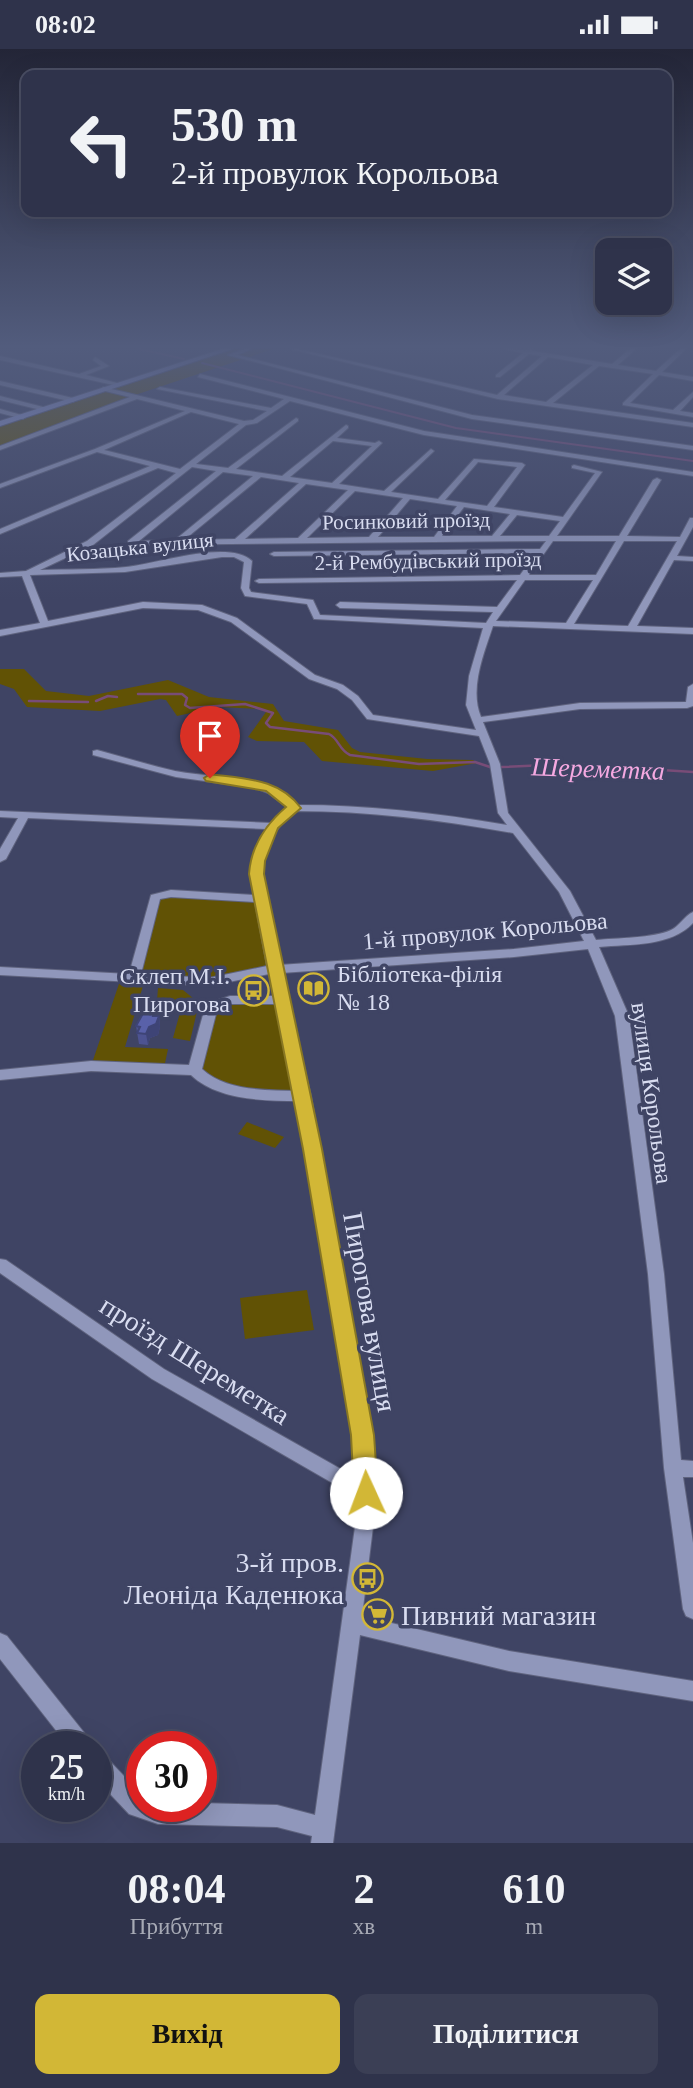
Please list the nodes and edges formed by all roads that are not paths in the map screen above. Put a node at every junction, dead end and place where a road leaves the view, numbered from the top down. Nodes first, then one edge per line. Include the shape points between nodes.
1 (41, 433) edge
2 (138, 433) edge
3 (232, 433) edge
4 (278, 433) edge
5 (339, 433) edge
6 (423, 433) edge
7 (586, 433) edge
8 (331, 439) junction
9 (0, 448) edge
10 (693, 448) edge
11 (97, 450) junction
12 (431, 451) dead end
13 (191, 465) junction
14 (156, 467) junction
15 (574, 467) dead end
16 (225, 470) junction
17 (182, 472) junction
18 (693, 474) edge
19 (259, 475) junction
20 (283, 479) junction
21 (657, 480) dead end
22 (304, 482) junction
23 (0, 486) edge
24 (333, 486) junction
25 (353, 489) junction
26 (386, 493) junction
27 (408, 497) junction
28 (440, 501) junction
29 (462, 504) junction
30 (489, 508) junction
31 (514, 512) junction
32 (564, 519) junction
33 (693, 520) edge
34 (0, 532) edge
35 (494, 538) junction
36 (548, 538) junction
37 (620, 538) junction
38 (372, 539) junction
39 (436, 539) junction
40 (682, 539) junction
41 (301, 540) junction
42 (238, 541) junction
43 (177, 542) junction
44 (540, 551) junction
45 (274, 554) dead end
46 (673, 558) junction
47 (693, 559) edge
48 (25, 574) junction
49 (0, 575) edge
50 (522, 577) junction
51 (597, 577) junction
52 (259, 581) dead end
53 (340, 605) dead end
54 (498, 610) junction
55 (489, 624) junction
56 (44, 625) junction
57 (569, 625) junction
58 (632, 627) junction
59 (693, 631) edge
60 (0, 633) edge
61 (693, 687) edge
62 (477, 720) junction
63 (484, 734) junction
64 (97, 753) dead end
65 (294, 808) junction
66 (0, 814) edge
67 (25, 815) junction
68 (272, 826) junction
69 (516, 830) junction
70 (0, 859) edge
71 (259, 899) junction
72 (693, 916) edge
73 (592, 944) junction
74 (274, 969) junction
75 (0, 971) edge
76 (134, 979) junction
77 (282, 1000) junction
78 (195, 1070) junction
79 (0, 1075) edge
80 (303, 1096) junction
81 (0, 1265) edge
82 (673, 1468) junction
83 (693, 1469) edge
84 (366, 1493) junction
85 (693, 1609) edge
86 (351, 1623) junction
87 (0, 1643) edge
88 (693, 1691) edge
89 (70, 1731) edge
90 (112, 1780) edge
91 (323, 1835) edge

1 - 9 street
2 - 11 street
3 - 13 street
4 - 16 street
5 - 8 street
6 - 18 street
7 - 10 street
8 - 20 street
8 - 24 street via 378,444
11 - 14 street
11 - 23 street
12 - 26 street
13 - 16 street
13 - 17 street
14 - 17 street
14 - 34 street
15 - 32 street, вулиця Корольова via 599,472
16 - 19 street
16 - 43 street, Росинковий проїзд via 131,543
17 - 48 street via 90,543
19 - 20 street
19 - 43 street
20 - 22 street
21 - 37 street
22 - 24 street
22 - 42 street
24 - 25 street
25 - 26 street
25 - 41 street
26 - 27 street
27 - 28 street
27 - 38 street
28 - 29 street
28 - 30 street via 476,460 523,467
29 - 30 street
29 - 39 street
30 - 31 street
31 - 32 street
31 - 35 street
32 - 36 street, вулиця Корольова
33 - 40 street
35 - 36 street, Росинковий проїзд
35 - 39 street, Росинковий проїзд
36 - 37 street, Росинковий проїзд
36 - 44 street, вулиця Корольова
37 - 40 street, Росинковий проїзд
37 - 51 street
38 - 39 street, Росинковий проїзд
38 - 41 street, Росинковий проїзд
40 - 46 street
41 - 42 street, Росинковий проїзд
42 - 43 street, Росинковий проїзд
44 - 45 street
44 - 50 street, вулиця Корольова
46 - 47 street
46 - 58 street
48 - 49 street, Козацька вулиця
48 - 55 street, Козацька вулиця via 238,555 248,561 248,594 310,602 317,617
48 - 56 street
50 - 51 street, 2-й Рембудівський проїзд
50 - 52 street, 2-й Рембудівський проїзд
50 - 54 street, вулиця Корольова
51 - 57 street
53 - 54 street
54 - 55 street, вулиця Корольова
55 - 57 street, Козацька вулиця
55 - 62 street, вулиця Корольова via 471,689
56 - 60 street
56 - 63 street via 143,605 208,609 234,620 312,677 340,687 370,717
57 - 58 street, Козацька вулиця
58 - 59 street, Козацька вулиця
61 - 62 street via 692,703 687,705 580,706
62 - 63 street, вулиця Корольова
63 - 69 street, вулиця Корольова via 495,764 500,805
64 - 65 street via 186,776 264,786 279,792
65 - 68 street, Пирогова вулиця
65 - 69 street via 440,816
66 - 67 street
67 - 68 street
67 - 70 street
68 - 71 street, Пирогова вулиця via 256,864
69 - 73 street, вулиця Корольова via 564,891
71 - 74 street, Пирогова вулиця
71 - 76 street via 171,893 155,897
72 - 73 street, 1-й провулок Корольова via 671,935
73 - 74 street, 1-й провулок Корольова
73 - 82 street, вулиця Корольова via 619,1006 625,1033 656,1274
74 - 76 street, 1-й провулок Корольова via 209,982
74 - 77 street, Пирогова вулиця
75 - 76 street, 1-й провулок Корольова
77 - 78 street via 230,1000 211,1007
77 - 80 street, Пирогова вулиця
78 - 79 street via 91,1066
78 - 80 street via 206,1080 264,1097
80 - 84 street, Пирогова вулиця via 363,1435
81 - 84 street, проїзд Шереметка via 159,1374
82 - 83 street
82 - 85 street, вулиця Корольова
84 - 86 street, Пирогова вулиця
86 - 88 street via 509,1661
86 - 91 street, Пирогова вулиця
87 - 89 street
90 - 91 street via 137,1806 158,1813 277,1816

